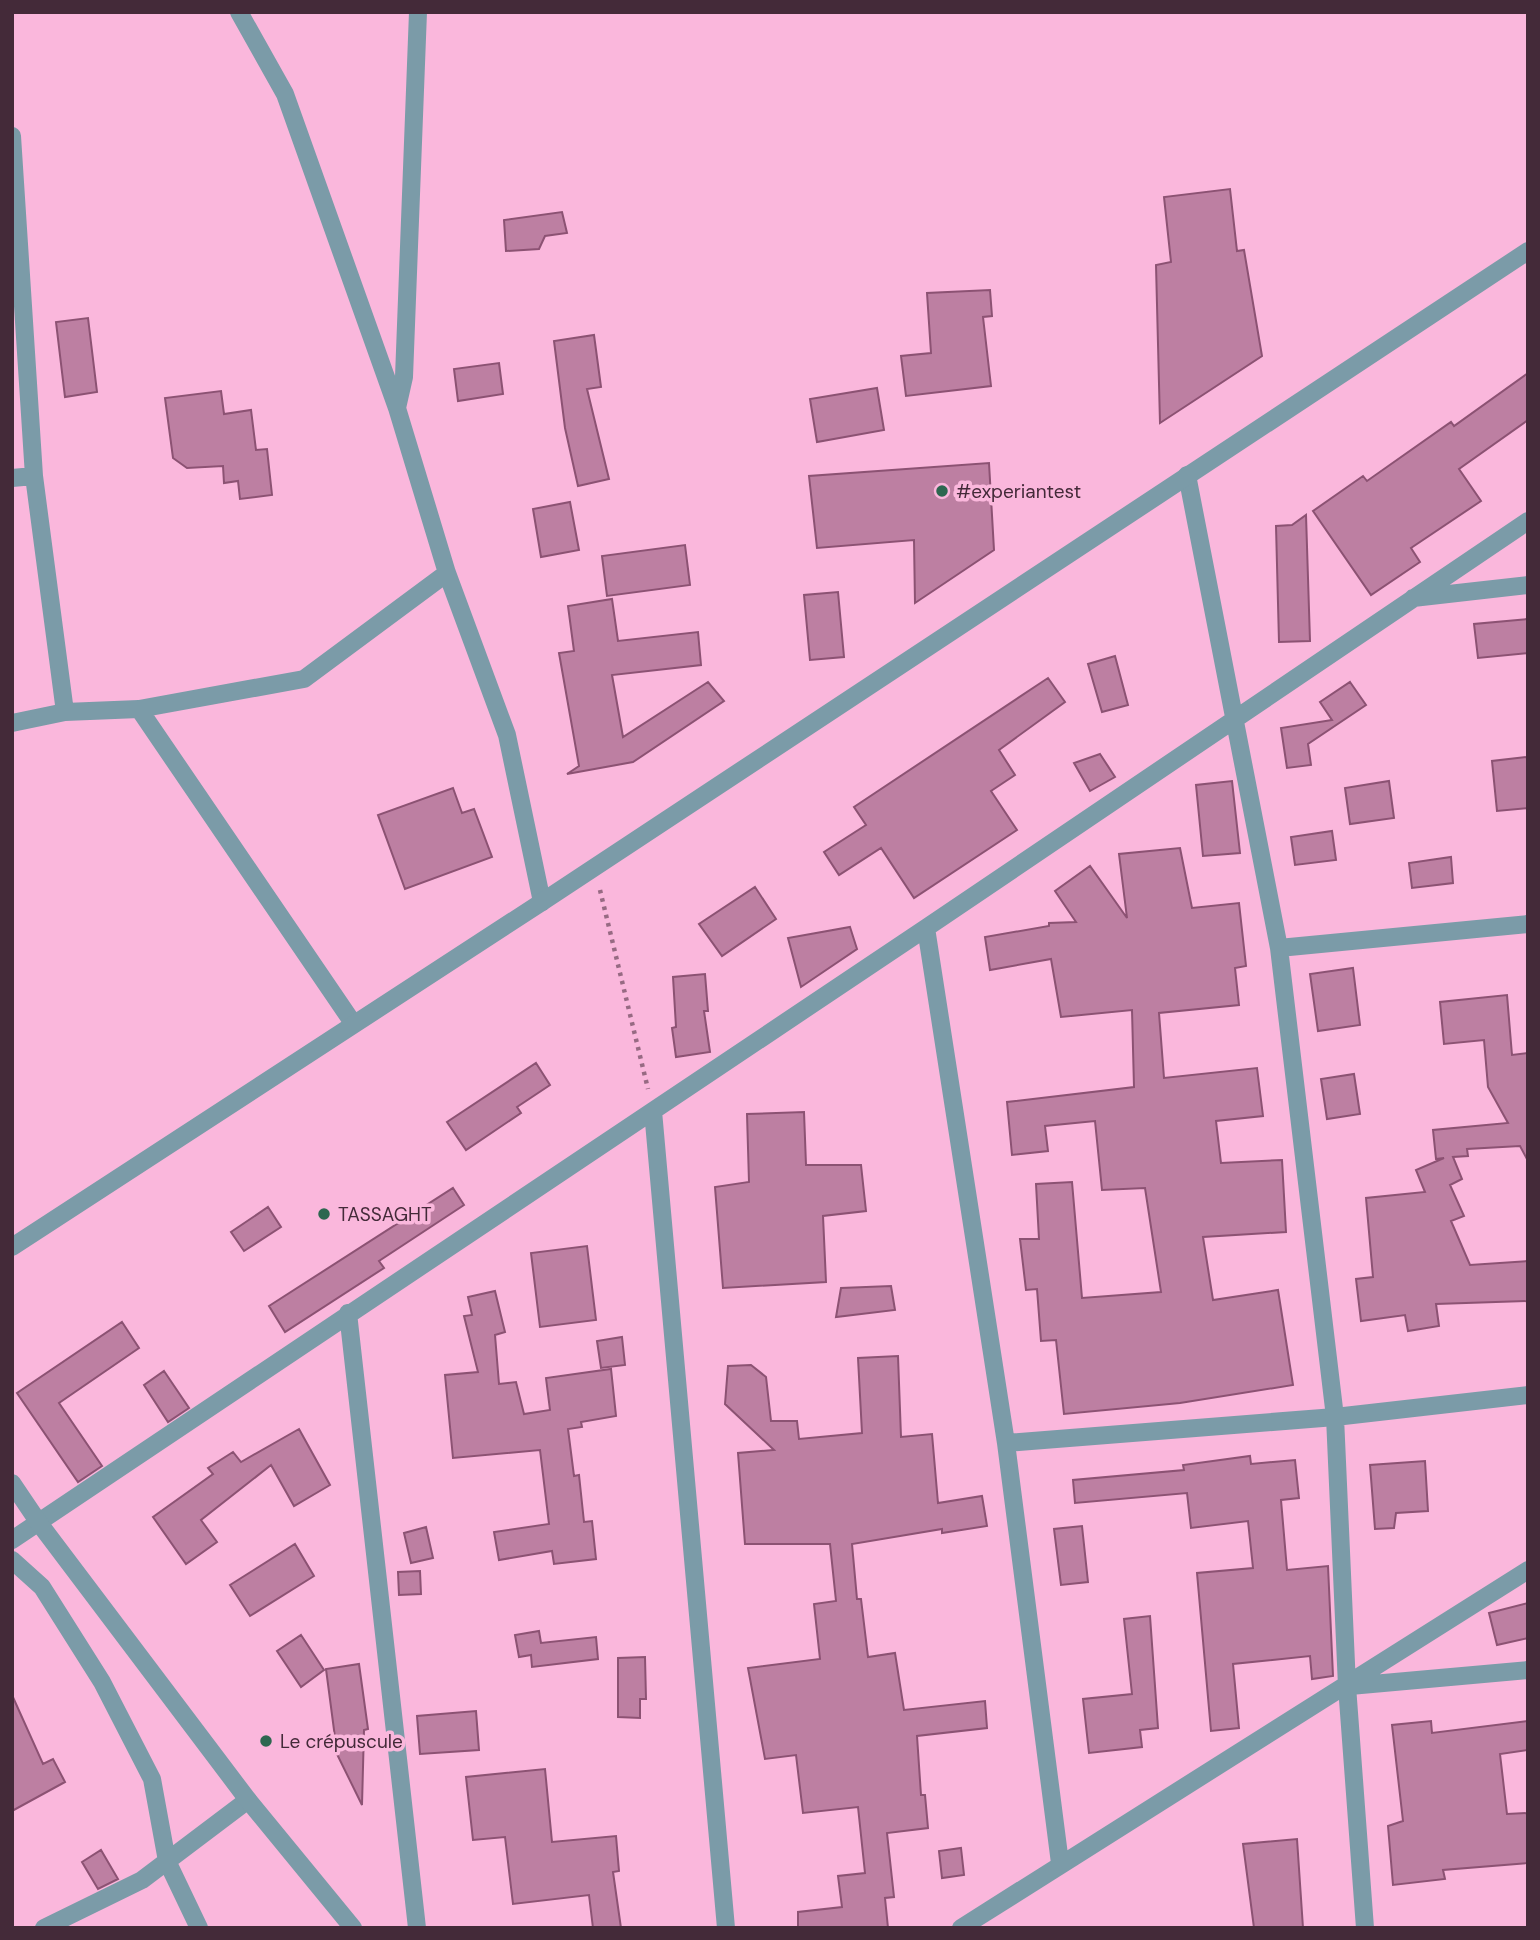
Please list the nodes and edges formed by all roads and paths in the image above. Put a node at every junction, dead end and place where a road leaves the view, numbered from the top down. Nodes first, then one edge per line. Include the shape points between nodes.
1 (239, 12) edge
2 (418, 12) edge
3 (12, 136) edge
4 (1528, 251) edge
5 (397, 408) junction
6 (1187, 475) junction
7 (34, 476) junction
8 (12, 478) edge
9 (1528, 520) edge
10 (447, 573) junction
11 (1528, 585) edge
12 (1410, 598) junction
13 (139, 709) junction
14 (65, 712) junction
15 (1236, 719) junction
16 (12, 723) edge
17 (594, 865) junction
18 (542, 902) junction
19 (1528, 923) edge
20 (926, 928) junction
21 (1279, 948) junction
22 (353, 1023) junction
23 (653, 1111) junction
24 (12, 1247) edge
25 (348, 1313) junction
26 (1528, 1395) edge
27 (1335, 1417) junction
28 (1006, 1443) junction
29 (12, 1483) edge
30 (39, 1523) junction
31 (12, 1540) edge
32 (12, 1560) edge
33 (1528, 1570) edge
34 (1528, 1670) edge
35 (1348, 1686) junction
36 (248, 1800) junction
37 (167, 1861) junction
38 (1060, 1863) junction
39 (44, 1928) edge
40 (199, 1928) edge
41 (353, 1928) edge
42 (416, 1928) edge
43 (726, 1928) edge
44 (961, 1928) edge
45 (1365, 1928) edge

1 - 5 street via 285,94
2 - 5 street via 404,377
3 - 7 street
4 - 6 street
5 - 10 street
6 - 15 street
6 - 17 street
7 - 8 street
7 - 14 street
9 - 12 street
10 - 13 street via 304,679
10 - 18 street via 506,735
11 - 12 street
12 - 15 street
13 - 14 street
13 - 22 street
14 - 16 street
15 - 20 street
15 - 21 street
17 - 18 street
17 - 23 path
18 - 22 street
19 - 21 street
20 - 23 street
20 - 28 street
21 - 27 street
22 - 24 street
23 - 25 street
23 - 43 street
25 - 30 street
25 - 42 street
26 - 27 street
27 - 28 street
27 - 35 street
28 - 38 street
29 - 30 street
30 - 31 street
30 - 36 street
32 - 37 street via 42,1587 102,1682 152,1779
33 - 35 street
34 - 35 street
35 - 38 street
35 - 45 street
36 - 37 street
36 - 41 street
37 - 39 street via 142,1880
37 - 40 street
38 - 44 street

